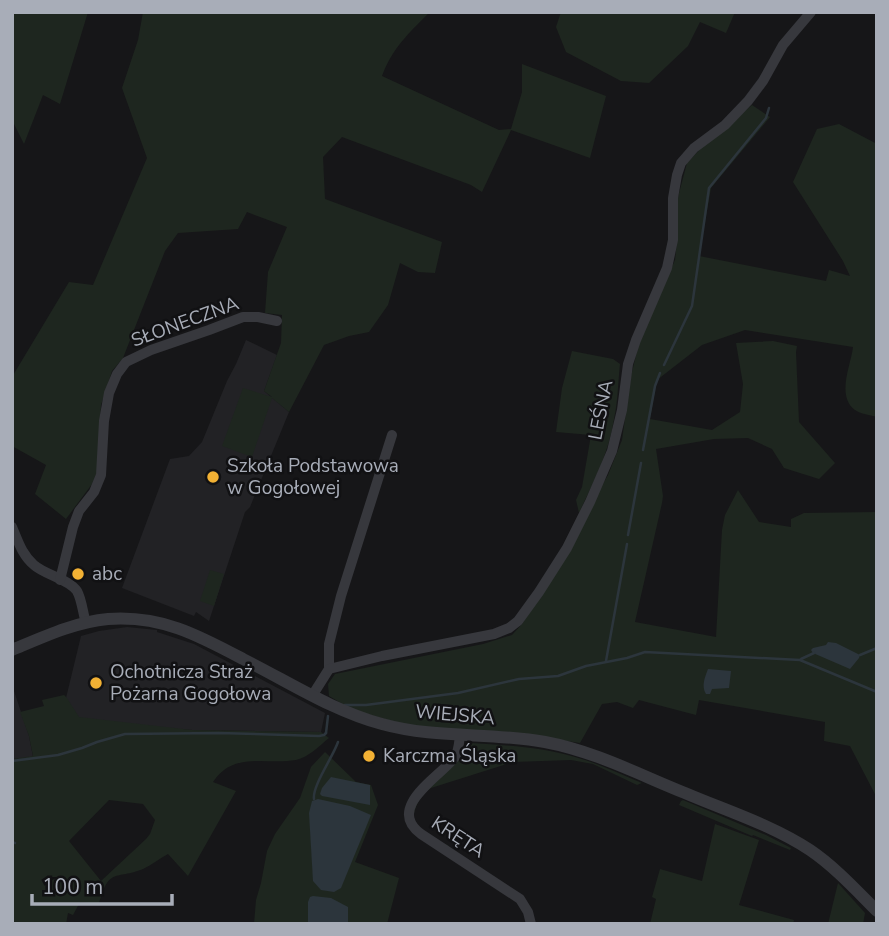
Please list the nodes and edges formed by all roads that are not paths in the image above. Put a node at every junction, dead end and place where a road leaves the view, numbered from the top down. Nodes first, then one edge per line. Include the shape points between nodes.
1 (811, 12) edge
2 (277, 321) dead end
3 (392, 435) dead end
4 (12, 527) edge
5 (60, 580) junction
6 (86, 623) junction
7 (12, 650) edge
8 (329, 669) junction
9 (312, 695) junction
10 (460, 735) junction
11 (877, 911) edge
12 (531, 924) edge

1 - 8 street, LEŚNA via 783,45 748,101 681,163 667,268 628,364 612,451 567,548 518,621 494,634
2 - 5 street, SŁONECZNA via 243,317 126,362 109,393 101,475 79,510
3 - 8 street via 341,596 329,644
4 - 5 street via 28,560
5 - 6 street via 77,591
6 - 7 street, WIEJSKA
6 - 9 street, WIEJSKA via 121,619 173,625
8 - 9 street
9 - 10 street, WIEJSKA via 385,725
10 - 11 street, WIEJSKA via 537,741 578,750 758,824 817,855
10 - 12 street, KRĘTA via 455,756 417,794 410,822 421,834 520,899

